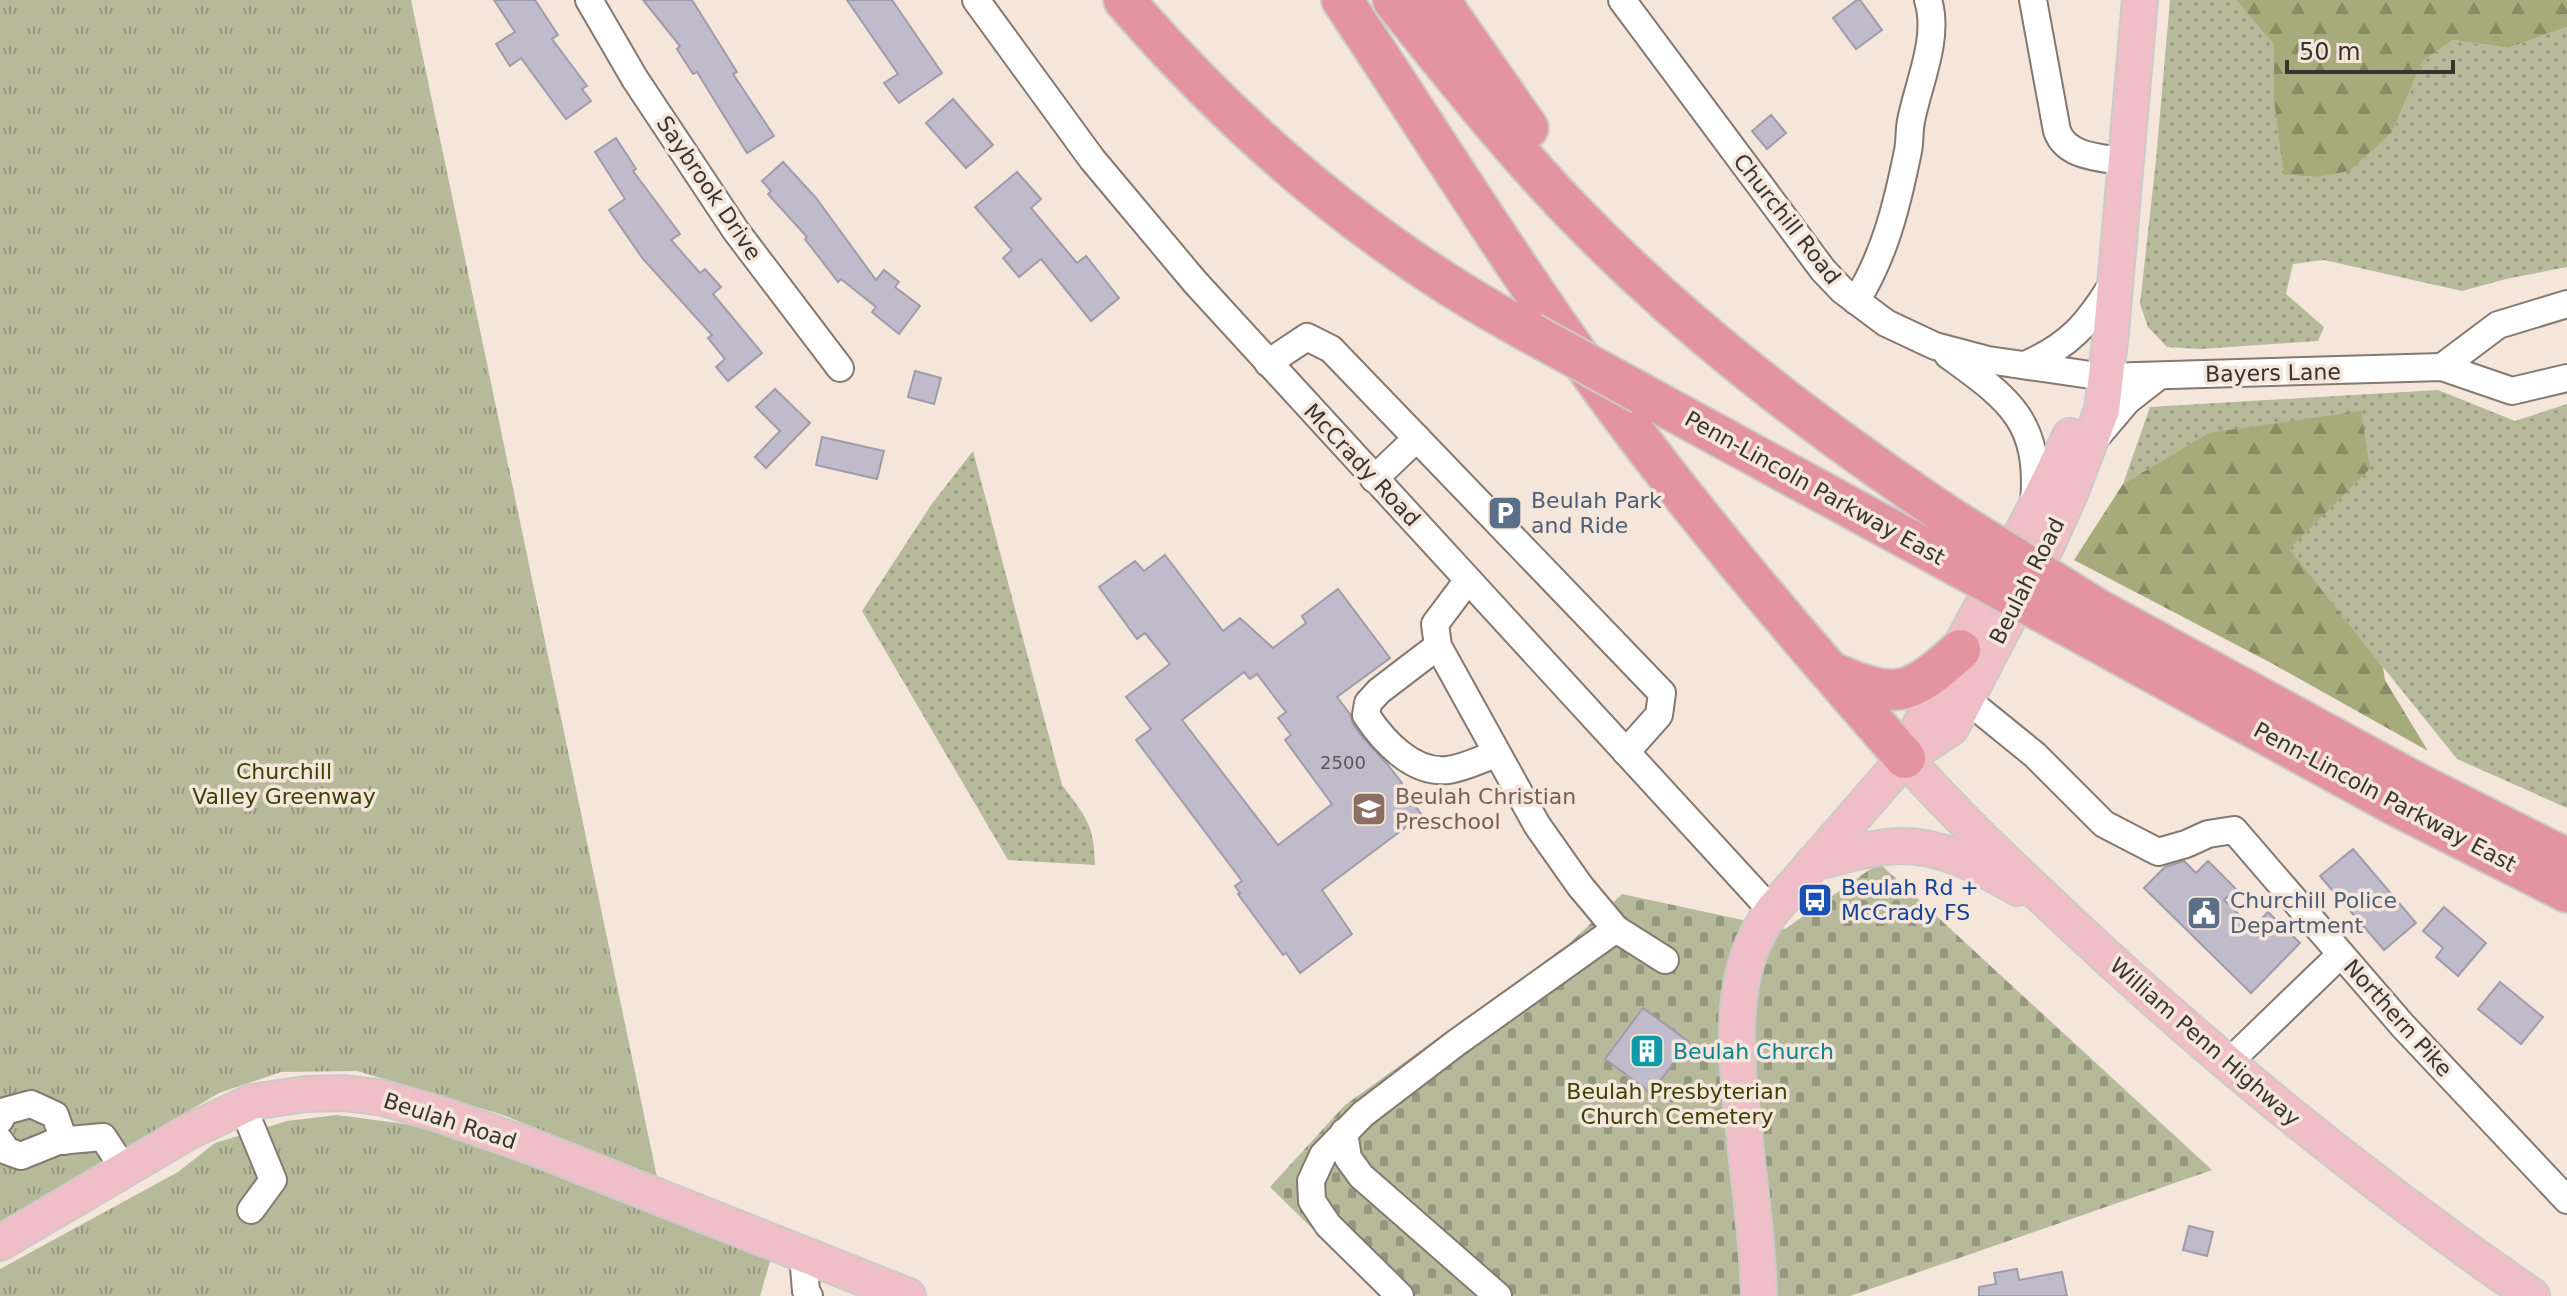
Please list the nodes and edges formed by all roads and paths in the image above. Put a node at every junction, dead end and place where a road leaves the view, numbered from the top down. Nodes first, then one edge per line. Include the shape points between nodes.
1 (589, 0) edge
2 (976, 0) edge
3 (1124, 0) edge
4 (1319, 0) edge
5 (1342, 0) edge
6 (1393, 0) edge
7 (1439, 0) edge
8 (1622, 0) edge
9 (1928, 0) edge
10 (2033, 0) edge
11 (2140, 0) edge
12 (2126, 162) junction
13 (1469, 197) junction
14 (1612, 250) junction
15 (2115, 280) junction
16 (1856, 301) junction
17 (2567, 304) edge
18 (1935, 346) junction
19 (1268, 363) junction
20 (2025, 365) junction
21 (2442, 367) junction
22 (840, 368) dead end
23 (2159, 376) junction
24 (2104, 377) junction
25 (2567, 378) edge
26 (1417, 438) junction
27 (2087, 449) junction
28 (1374, 479) junction
29 (2033, 510) junction
30 (1939, 534) junction
31 (1468, 580) junction
32 (2090, 622) junction
33 (1438, 646) junction
34 (1960, 650) junction
35 (1827, 670) junction
36 (1966, 699) junction
37 (1626, 752) junction
38 (1496, 754) junction
39 (1905, 758) junction
40 (2567, 859) edge
41 (1813, 863) junction
42 (2567, 892) edge
43 (2052, 906) junction
44 (1772, 911) junction
45 (1616, 929) junction
46 (2340, 955) junction
47 (1665, 960) dead end
48 (2227, 1064) junction
49 (243, 1107) junction
50 (0, 1120) edge
51 (1344, 1132) junction
52 (0, 1141) edge
53 (64, 1141) junction
54 (124, 1169) junction
55 (2567, 1200) edge
56 (251, 1210) dead end
57 (0, 1243) edge
58 (803, 1255) junction
59 (809, 1296) edge
60 (908, 1296) edge
61 (1400, 1296) edge
62 (1498, 1296) edge
63 (1759, 1296) edge
64 (2532, 1296) edge

1 - 22 street, Saybrook Drive via 736,231
2 - 19 street, McCrady Road via 1092,159
3 - 30 highway, Penn-Lincoln Parkway East, bridge via 1186,69 1291,169 1422,268 1642,394
4 - 13 highway
5 - 13 highway
6 - 14 highway, Penn-Lincoln Parkway East via 1493,124
7 - 14 highway
8 - 16 street, Churchill Road via 1804,248
9 - 16 street via 1929,48 1899,191 1882,254
10 - 12 street via 2061,141 2078,152
11 - 12 main road, Beulah Road
12 - 15 main road, Beulah Road
13 - 35 highway via 1617,410
14 - 30 highway, Penn-Lincoln Parkway East via 1741,366 1843,445
15 - 20 street via 2077,333
15 - 24 main road, Beulah Road
16 - 18 street, Churchill Road via 1886,323
17 - 21 street via 2498,325
18 - 20 street, Churchill Road
18 - 29 street via 1989,384 2017,414 2034,453
19 - 26 street via 1307,337 1331,349
19 - 28 street, McCrady Road
20 - 24 street, Churchill Road
21 - 23 street, Bayers Lane
21 - 25 street, Bayers Lane via 2512,391
23 - 24 street, Bayers Lane
23 - 27 street via 2127,401
24 - 27 main road, Beulah Road via 2102,410
24 - 29 main road, Beulah Road via 2081,403
26 - 28 street
26 - 37 street via 1662,693 1659,715
27 - 36 main road, Beulah Road via 2046,547
28 - 31 street, McCrady Road
29 - 34 main road, Beulah Road
30 - 32 highway, Penn-Lincoln Parkway East, bridge
31 - 33 street via 1435,624
31 - 37 street, McCrady Road
32 - 40 highway, Penn-Lincoln Parkway East
32 - 42 highway, Penn-Lincoln Parkway East via 2397,806
33 - 38 street
33 - 38 street via 1379,691 1366,715 1400,754 1439,771
34 - 35 highway via 1922,682 1902,690 1875,689
34 - 39 main road, Beulah Road
35 - 39 highway
36 - 39 main road, Beulah Road via 1951,728
36 - 46 street, Northern Pike via 2035,755 2104,824 2158,852 2234,830
37 - 44 street, McCrady Road
38 - 45 street via 1537,825
39 - 41 main road, Beulah Road
39 - 43 main road, William Penn Highway
41 - 43 main road via 1885,847 1916,846 1982,868
41 - 44 main road, Beulah Road
43 - 48 main road, William Penn Highway
44 - 63 main road, Beulah Road via 1747,957 1738,1018 1738,1076
45 - 47 street
45 - 51 street via 1456,1043
46 - 48 street
46 - 55 street, Northern Pike
48 - 64 main road, William Penn Highway via 2369,1178
49 - 54 main road, Beulah Road
49 - 56 street via 273,1180
49 - 58 main road, Beulah Road via 306,1094 383,1098 533,1147
50 - 53 street via 5,1111 31,1104 55,1115
51 - 61 street via 1323,1155 1311,1181 1312,1201 1328,1225
51 - 62 street via 1348,1158 1361,1176
52 - 53 street via 7,1151 21,1156
53 - 54 street via 103,1137
54 - 57 main road, Beulah Road
58 - 59 street
58 - 60 main road, Beulah Road

